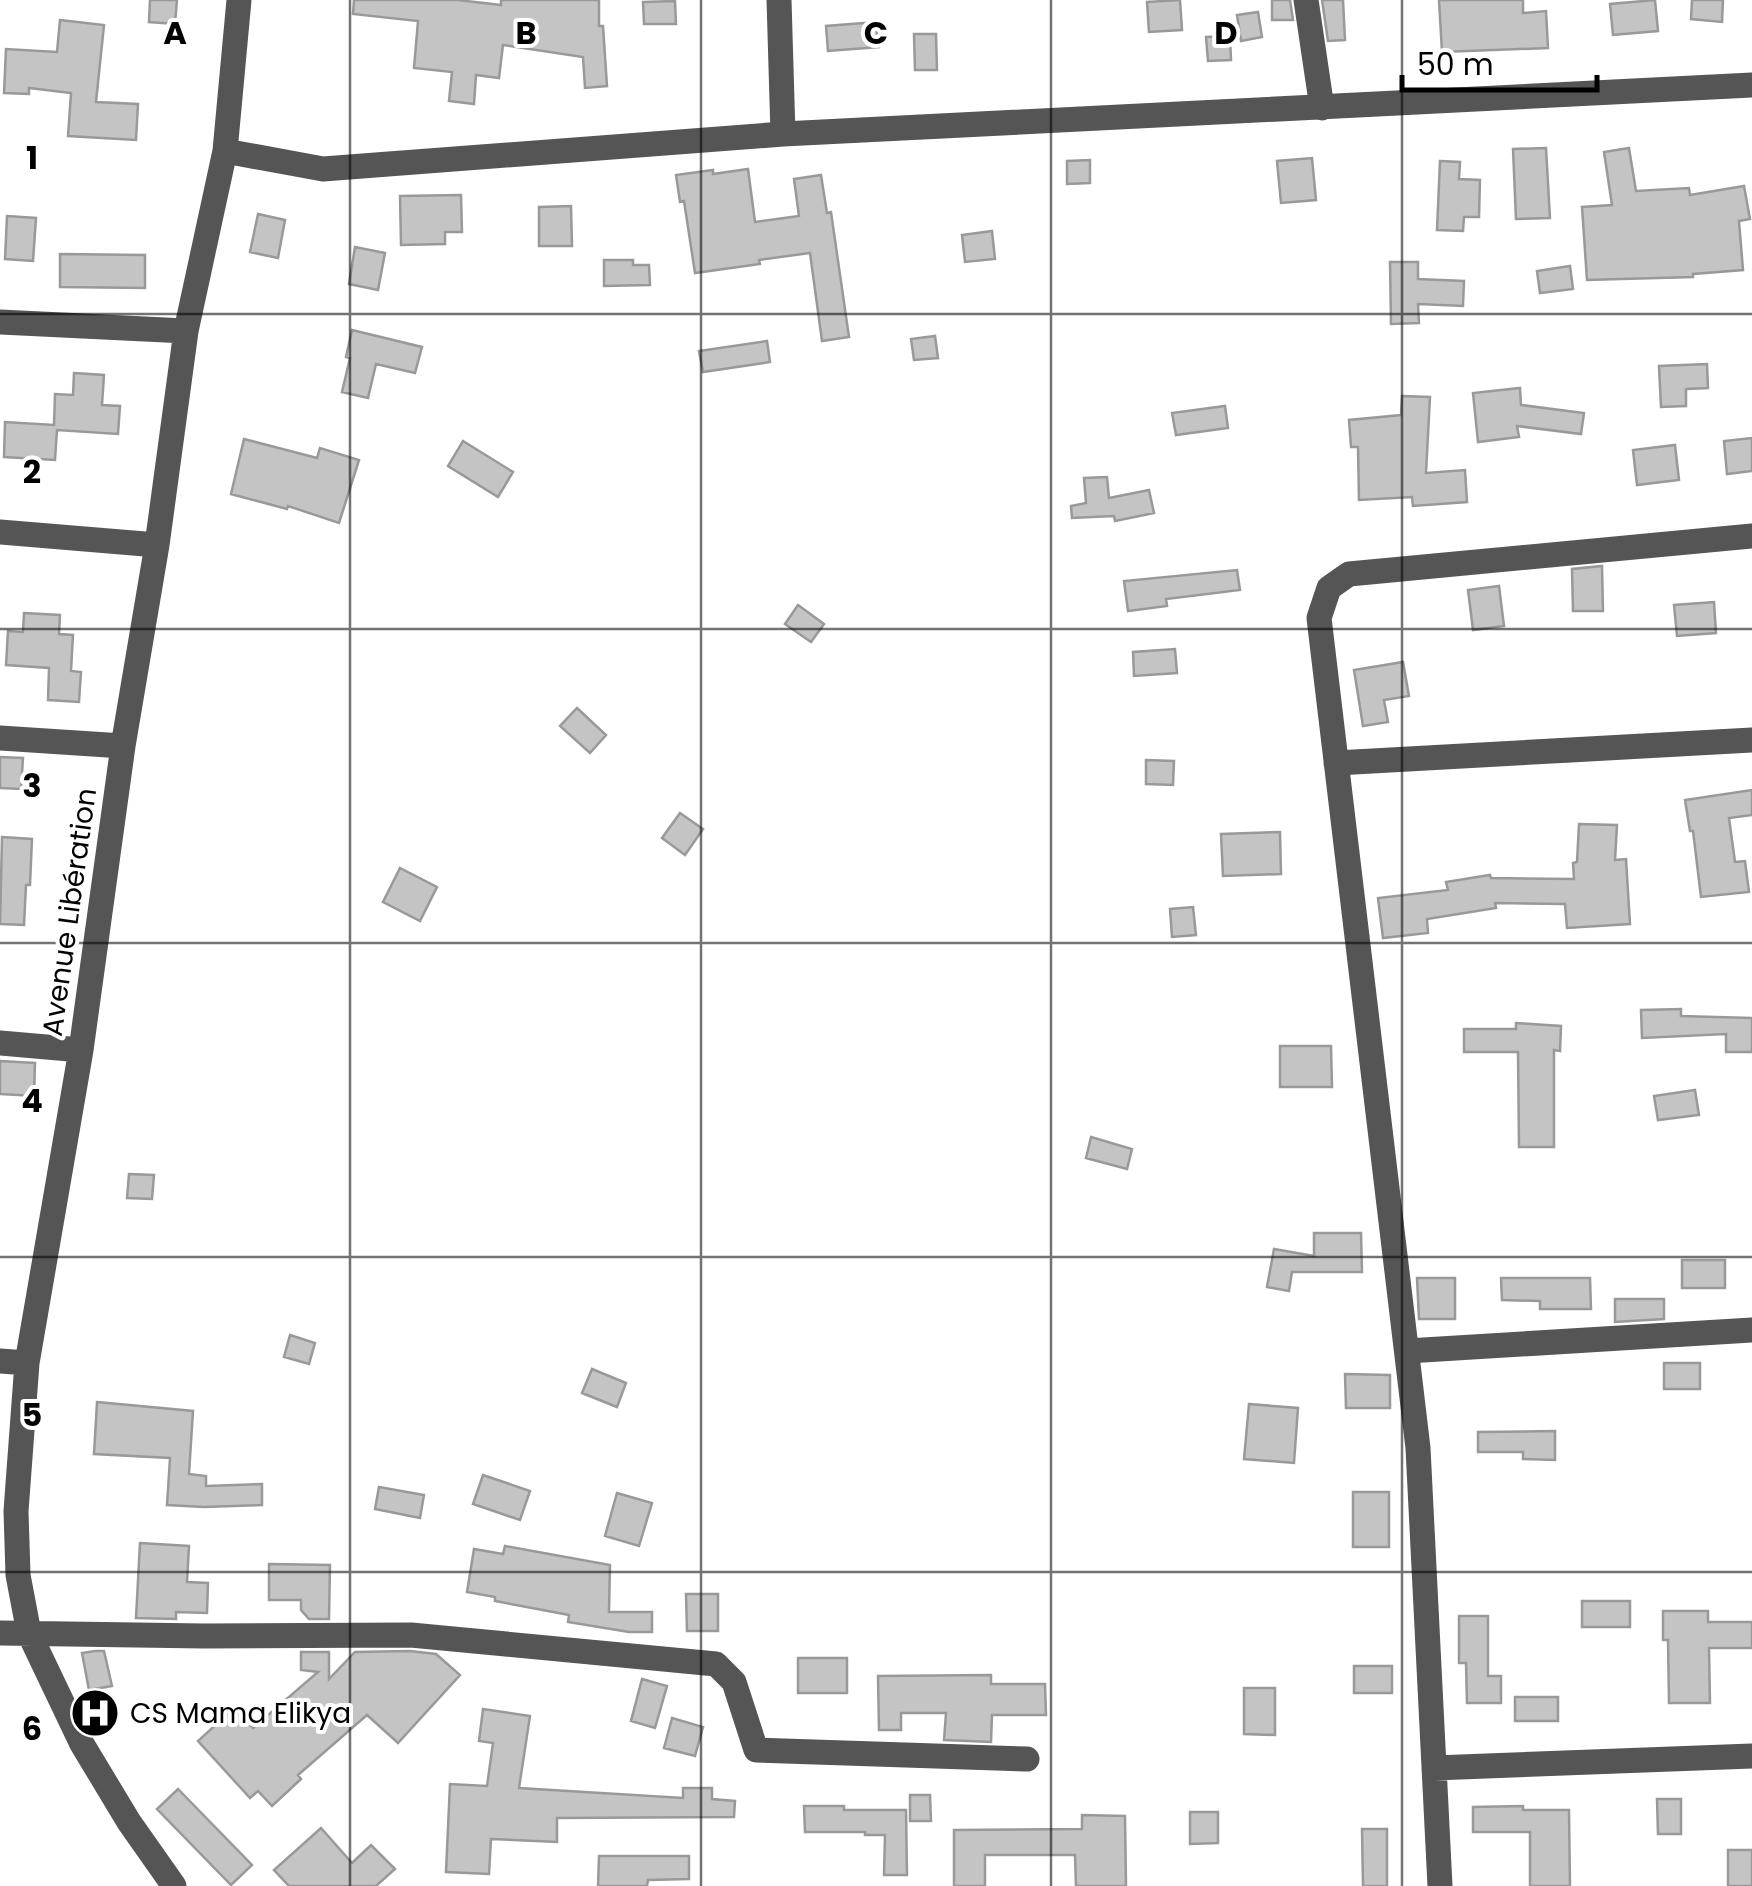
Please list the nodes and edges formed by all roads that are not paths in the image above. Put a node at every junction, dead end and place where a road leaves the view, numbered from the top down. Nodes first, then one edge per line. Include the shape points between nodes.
1 (239, 0) edge
2 (778, 0) edge
3 (1306, 0) edge
4 (1752, 85) edge
5 (1322, 108) junction
6 (784, 134) junction
7 (225, 151) junction
8 (0, 322) edge
9 (186, 331) junction
10 (0, 532) edge
11 (1752, 536) edge
12 (157, 545) junction
13 (0, 738) edge
14 (1752, 740) edge
15 (123, 746) junction
16 (1336, 763) junction
17 (0, 1043) edge
18 (80, 1050) junction
19 (1752, 1330) edge
20 (1406, 1351) junction
21 (0, 1362) edge
22 (27, 1363) junction
23 (0, 1633) edge
24 (29, 1633) junction
25 (1752, 1756) edge
26 (1027, 1759) dead end
27 (1434, 1768) junction
28 (174, 1886) edge
29 (1440, 1886) edge

1 - 7 street, Avenue Libération
2 - 6 street
3 - 5 street
4 - 5 street
5 - 6 street
6 - 7 street via 323,169
7 - 9 street, Avenue Libération
8 - 9 street
9 - 12 street, Avenue Libération
10 - 12 street
11 - 16 street via 1349,574 1329,588 1319,618
12 - 15 street, Avenue Libération
13 - 15 street
14 - 16 street
15 - 18 street, Avenue Libération
16 - 20 street
17 - 18 street
18 - 22 street, Avenue Libération
19 - 20 street
20 - 27 street via 1418,1448
21 - 22 street
22 - 24 street, Avenue Libération via 16,1511
23 - 24 street
24 - 26 street via 410,1635 716,1664 734,1682 756,1750
24 - 28 street, Avenue Libération via 82,1744
25 - 27 street
27 - 29 street

